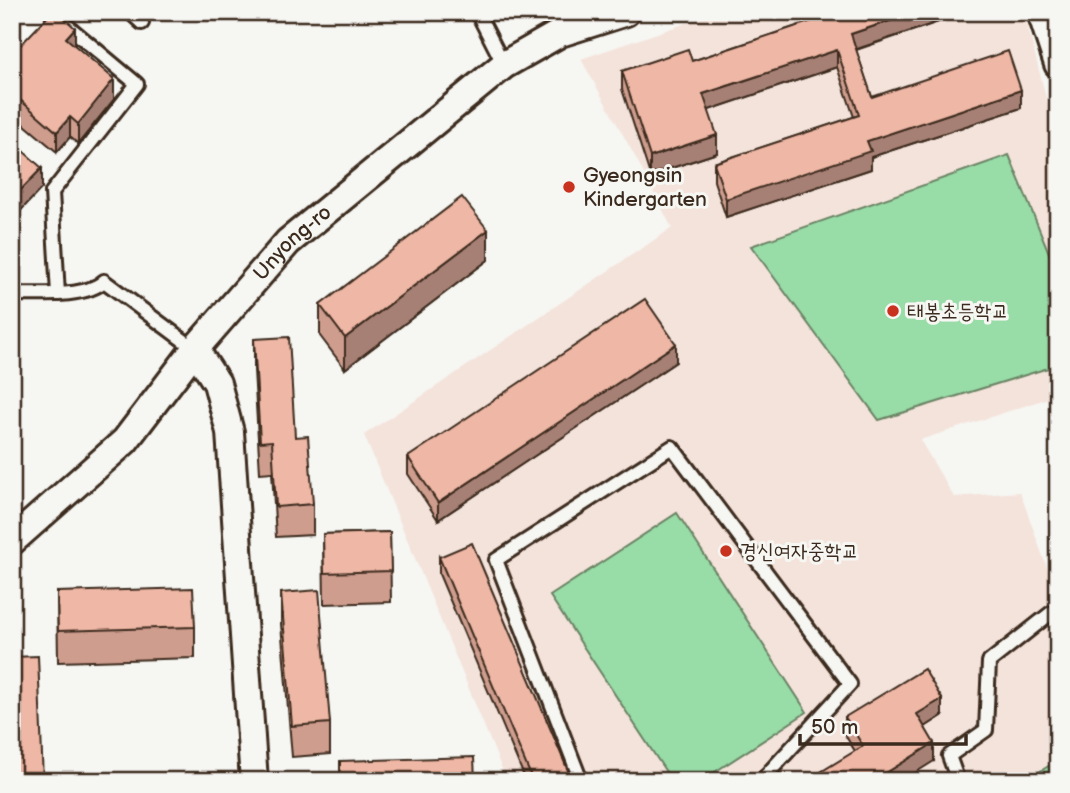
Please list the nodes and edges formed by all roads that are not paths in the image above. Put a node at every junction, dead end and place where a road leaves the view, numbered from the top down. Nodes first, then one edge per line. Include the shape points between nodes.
1 (51, 12) edge
2 (130, 12) edge
3 (477, 12) edge
4 (626, 12) edge
5 (1041, 12) edge
6 (142, 23) dead end
7 (1058, 64) edge
8 (504, 65) junction
9 (12, 294) edge
10 (58, 294) junction
11 (195, 349) junction
12 (12, 541) edge
13 (1051, 613) dead end
14 (254, 781) edge
15 (581, 781) edge
16 (761, 781) edge
17 (958, 781) edge

1 - 10 lane via 137,85 52,192
2 - 6 lane
3 - 8 lane
4 - 8 street, Unyong-ro via 561,33
5 - 7 street
8 - 11 street, Unyong-ro via 288,242
9 - 10 lane
10 - 11 lane via 97,288 104,281
11 - 12 street, Unyong-ro via 125,440
11 - 14 street via 217,383 230,432
13 - 17 lane via 989,662 986,730 949,756
15 - 16 lane via 496,560 672,447 850,684

